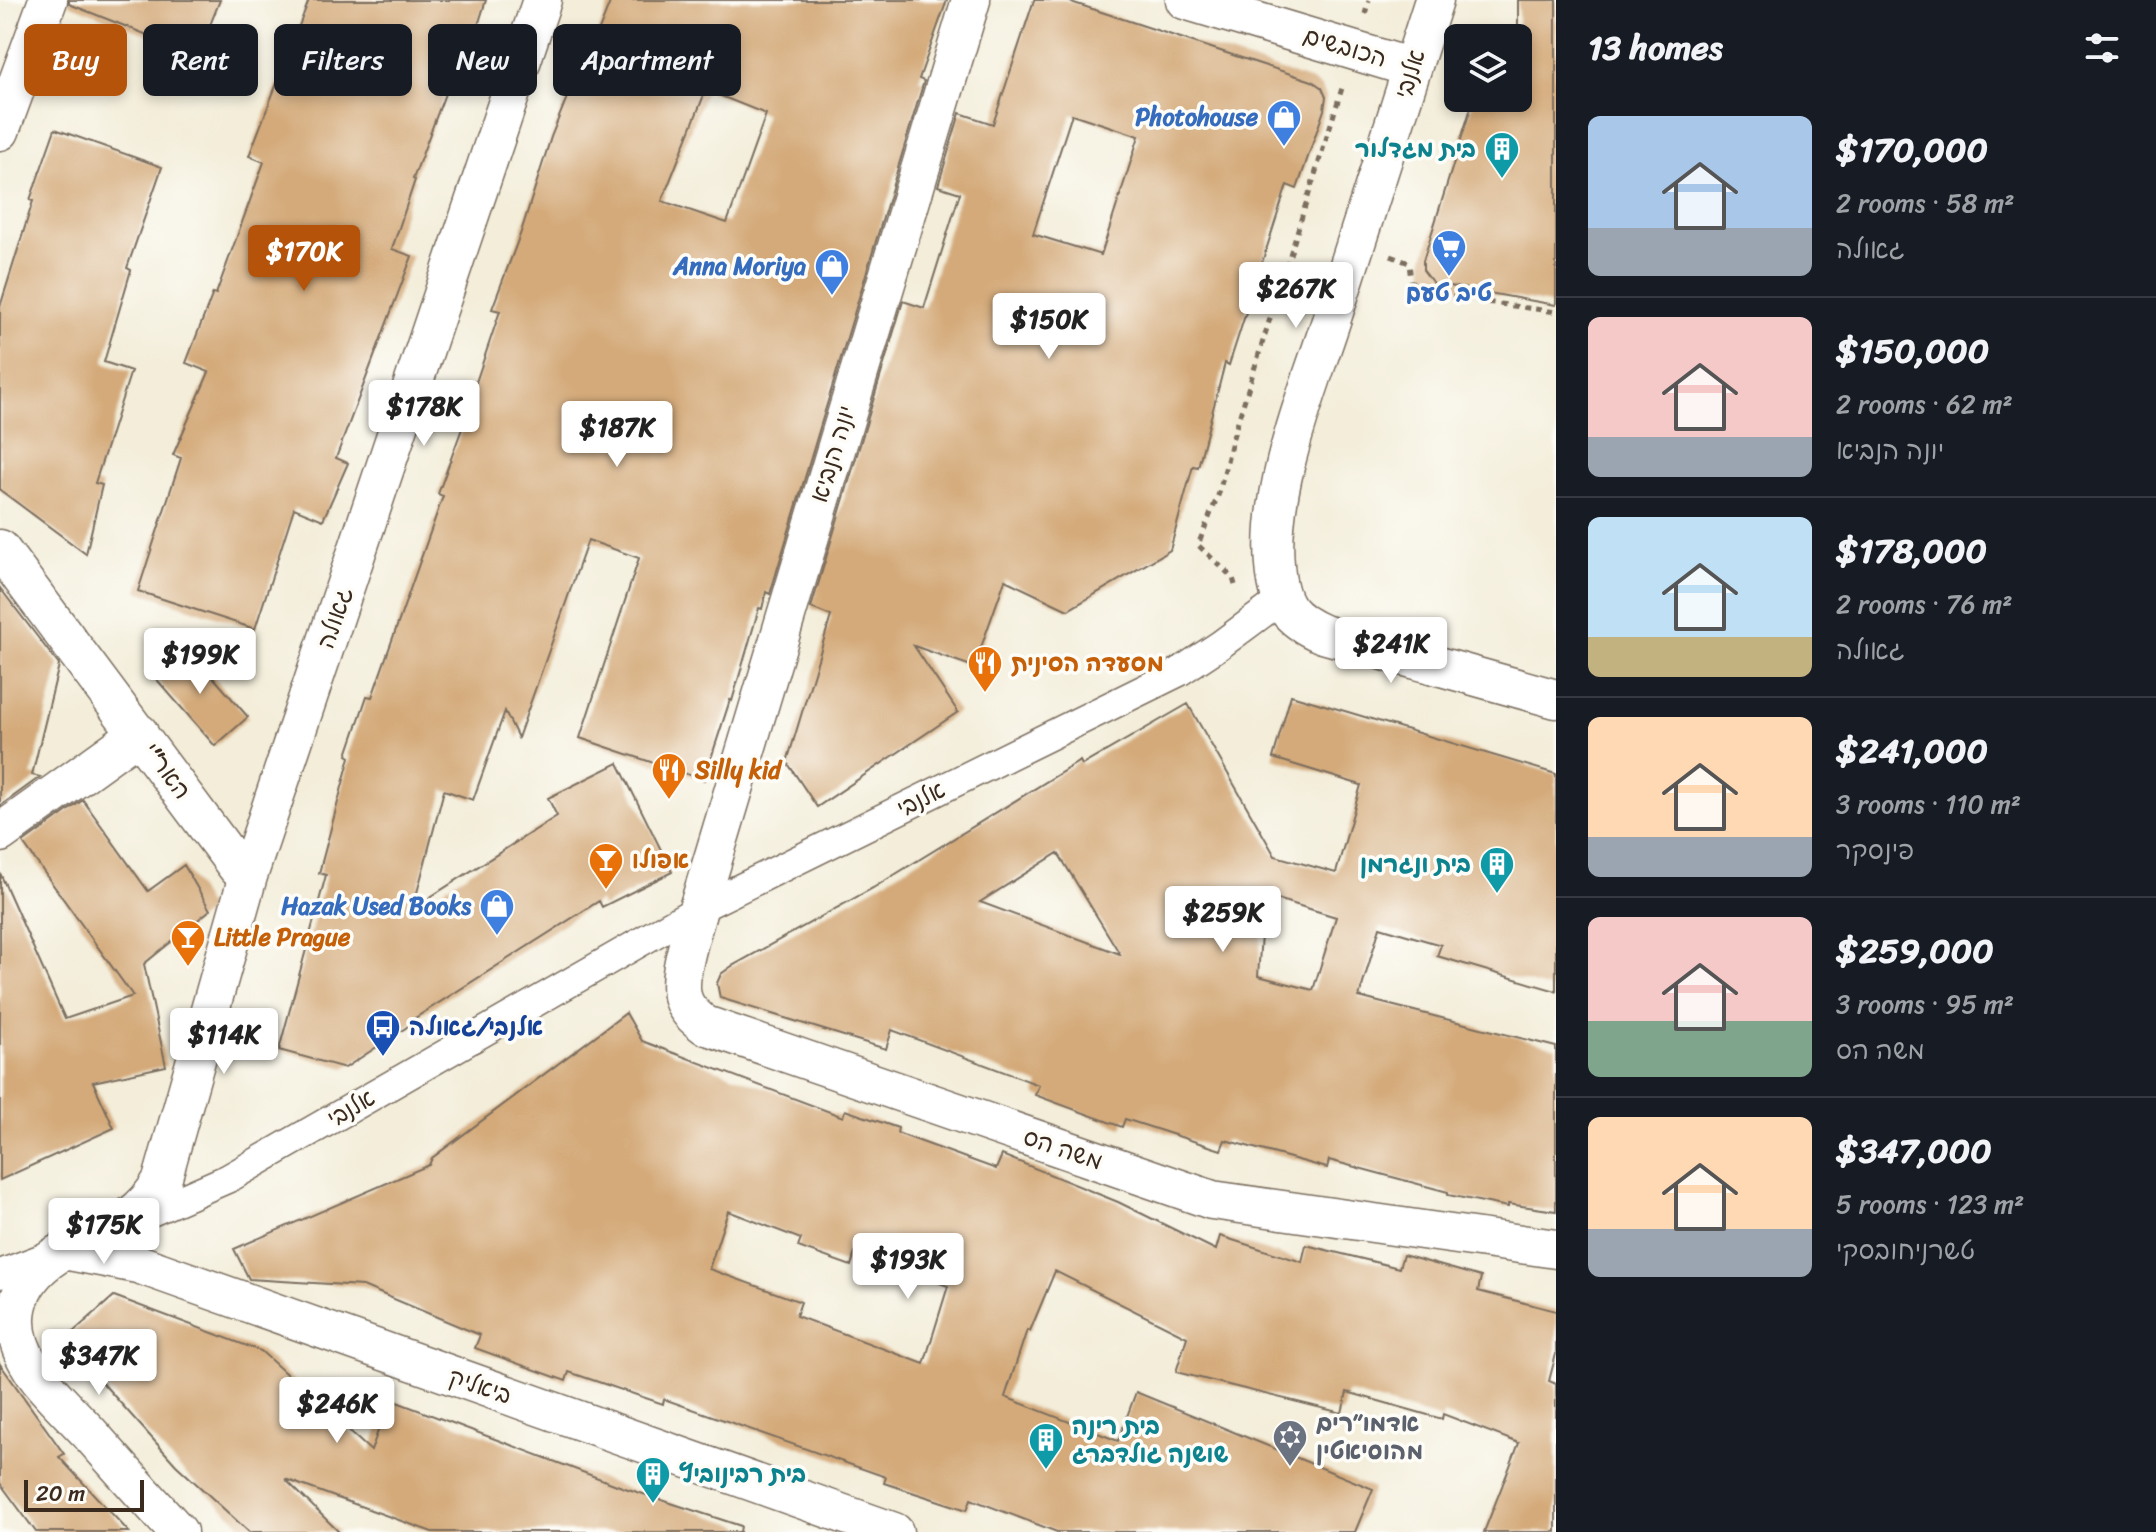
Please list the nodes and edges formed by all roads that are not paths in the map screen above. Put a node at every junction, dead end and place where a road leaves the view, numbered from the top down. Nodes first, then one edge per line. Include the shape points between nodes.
1 (48, 0) edge
2 (542, 0) edge
3 (971, 0) edge
4 (1185, 0) edge
5 (1434, 0) edge
6 (1412, 68) junction
7 (0, 131) edge
8 (0, 549) edge
9 (1282, 599) junction
10 (1556, 699) edge
11 (139, 733) junction
12 (0, 833) edge
13 (248, 876) junction
14 (698, 909) junction
15 (120, 1226) junction
16 (1556, 1249) edge
17 (64, 1250) junction
18 (0, 1274) edge
19 (178, 1532) edge
20 (894, 1532) edge

1 - 7 street
2 - 13 street, גאולה
3 - 14 street, יונה הנביא
4 - 6 street, הכובשים
5 - 6 street, אלנבי
6 - 9 street, אלנבי via 1297,429 1276,513 1275,565
8 - 11 street, האר"י
9 - 10 street via 1293,619 1323,634
9 - 14 street, אלנבי via 1179,672
11 - 12 street
11 - 13 street, האר"י
13 - 15 street, גאולה via 162,1180
14 - 15 street, אלנבי via 229,1178
14 - 16 street, משה הס via 680,984 683,1001 705,1025 1212,1200
15 - 17 street, אלנבי
17 - 18 street, אלנבי
17 - 19 street via 20,1292 17,1328 30,1367
17 - 20 street, ביאליק via 138,1264

